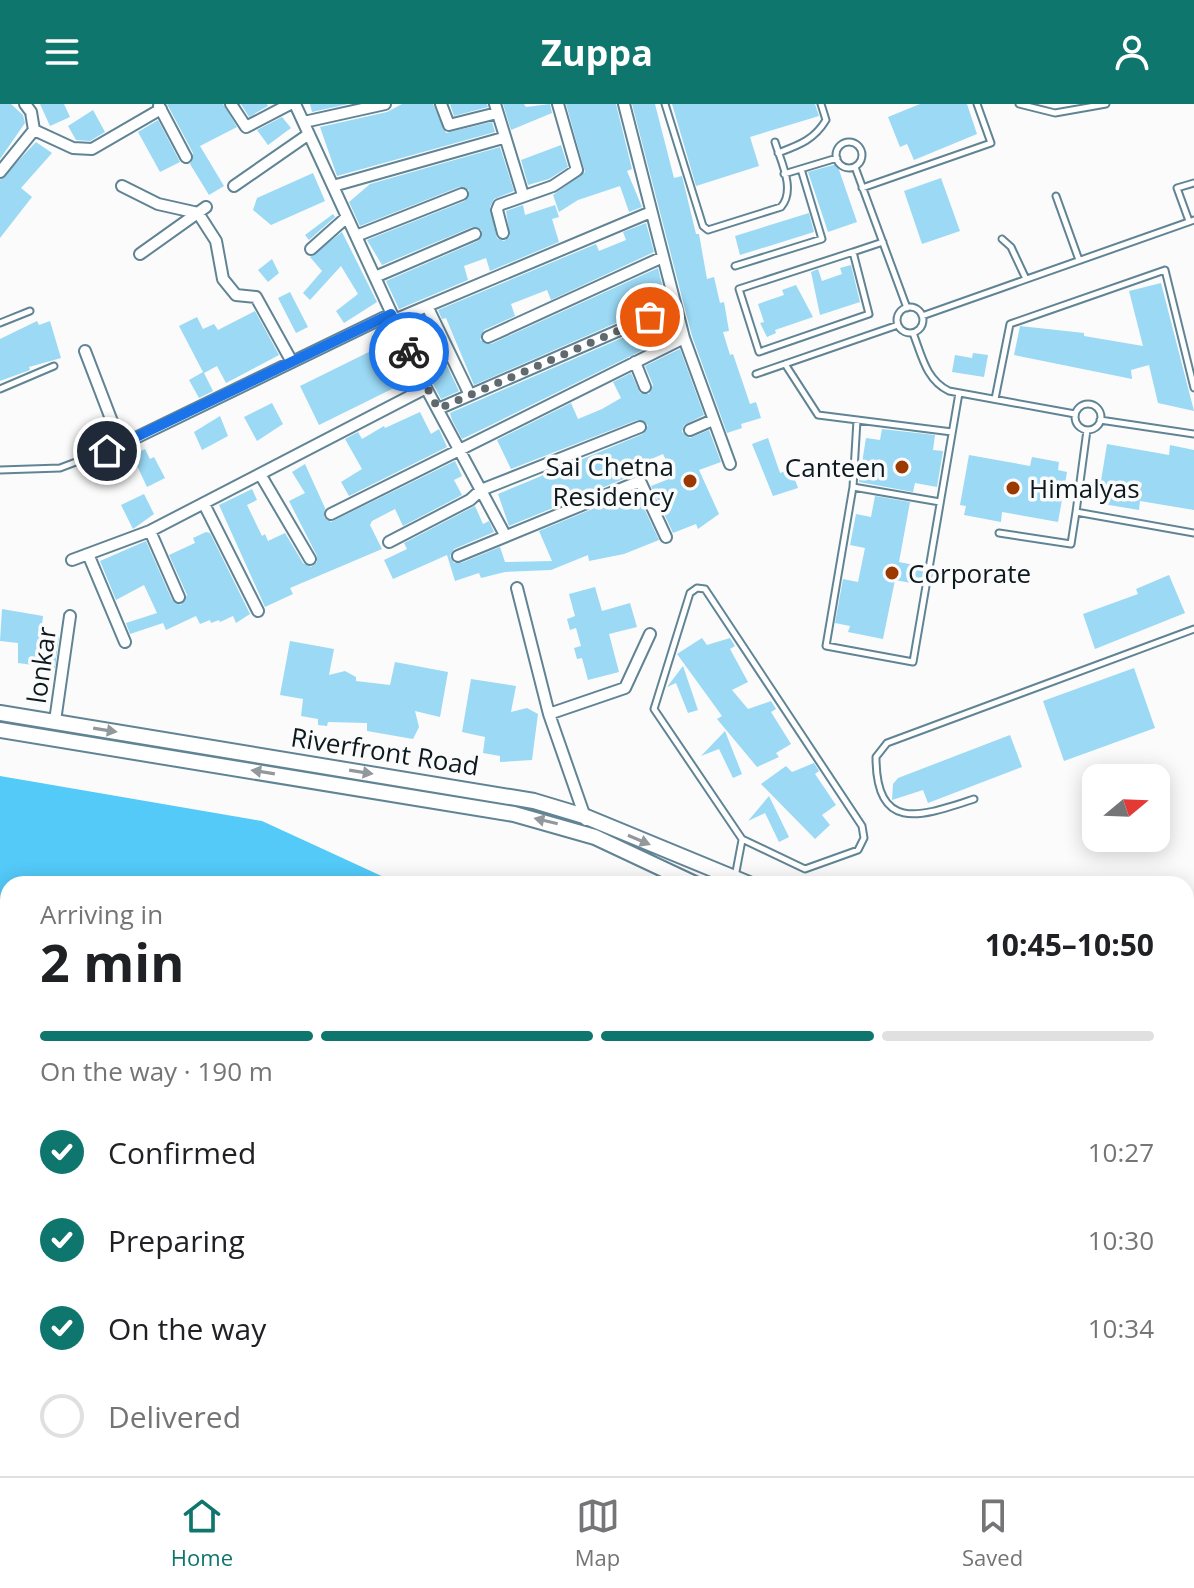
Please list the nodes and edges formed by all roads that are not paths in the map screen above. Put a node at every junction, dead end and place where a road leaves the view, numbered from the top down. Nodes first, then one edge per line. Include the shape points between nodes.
1 (25, 104) edge
2 (231, 104) edge
3 (293, 104) edge
4 (385, 104) edge
5 (441, 104) edge
6 (558, 104) edge
7 (624, 104) edge
8 (665, 104) edge
9 (821, 104) edge
10 (977, 104) edge
11 (1019, 104) edge
12 (1106, 104) edge
13 (160, 107) edge
14 (496, 108) edge
15 (304, 122) junction
16 (34, 130) junction
17 (309, 134) junction
18 (503, 138) junction
19 (775, 142) dead end
20 (778, 153) junction
21 (186, 157) dead end
22 (837, 158) junction
23 (855, 167) junction
24 (801, 169) junction
25 (0, 172) edge
26 (784, 174) junction
27 (1194, 183) edge
28 (122, 186) dead end
29 (234, 186) dead end
30 (333, 186) junction
31 (862, 188) junction
32 (462, 194) dead end
33 (523, 195) junction
34 (1056, 196) dead end
35 (202, 210) junction
36 (651, 212) junction
37 (347, 217) junction
38 (1192, 221) edge
39 (503, 233) dead end
40 (475, 234) dead end
41 (356, 236) junction
42 (1002, 239) dead end
43 (883, 242) junction
44 (311, 249) dead end
45 (853, 252) junction
46 (140, 254) dead end
47 (663, 257) junction
48 (1079, 260) junction
49 (735, 266) dead end
50 (375, 277) junction
51 (1026, 279) junction
52 (427, 306) junction
53 (675, 306) junction
54 (907, 308) junction
55 (30, 311) dead end
56 (922, 316) junction
57 (393, 317) junction
58 (0, 323) edge
59 (898, 325) junction
60 (913, 333) junction
61 (488, 337) dead end
62 (684, 338) junction
63 (85, 351) dead end
64 (292, 362) junction
65 (635, 362) junction
66 (785, 364) junction
67 (54, 366) dead end
68 (756, 374) dead end
69 (645, 387) dead end
70 (426, 388) junction
71 (1194, 388) edge
72 (0, 389) edge
73 (959, 393) junction
74 (470, 395) junction
75 (995, 399) junction
76 (438, 409) junction
77 (1075, 414) junction
78 (713, 420) junction
79 (857, 420) junction
80 (1100, 420) junction
81 (640, 427) dead end
82 (690, 430) dead end
83 (1087, 430) junction
84 (952, 432) junction
85 (1194, 434) edge
86 (121, 445) junction
87 (459, 447) junction
88 (730, 464) dead end
89 (0, 470) edge
90 (260, 474) junction
91 (853, 487) junction
92 (481, 490) junction
93 (940, 502) junction
94 (204, 504) junction
95 (1076, 512) junction
96 (331, 514) dead end
97 (150, 531) junction
98 (999, 533) dead end
99 (1194, 533) edge
100 (505, 535) junction
101 (666, 537) dead end
102 (389, 542) dead end
103 (88, 554) junction
104 (458, 556) dead end
105 (310, 559) dead end
106 (72, 560) dead end
107 (517, 588) dead end
108 (179, 597) dead end
109 (258, 611) dead end
110 (70, 616) dead end
111 (1194, 629) edge
112 (650, 634) dead end
113 (125, 642) dead end
114 (0, 713) edge
115 (549, 714) junction
116 (55, 721) junction
117 (0, 730) edge
118 (974, 799) dead end
119 (584, 816) junction
120 (595, 837) junction
121 (742, 839) junction
122 (678, 876) edge
123 (727, 876) edge
124 (741, 876) edge

1 - 16 street
2 - 3 street via 246,127
3 - 15 street
4 - 15 street
5 - 14 street via 449,125
6 - 33 street via 577,170 553,186
7 - 36 street
8 - 26 lane via 708,230 781,207 789,192
9 - 20 lane via 826,120 820,130 804,144
10 - 31 lane via 991,143
11 - 12 lane via 1055,113
13 - 16 street via 92,149 73,148
13 - 21 street
14 - 18 street
15 - 17 street
16 - 25 street
17 - 29 street
17 - 30 street
18 - 30 street
18 - 33 street
19 - 20 lane
20 - 26 lane
22 - 23 lane via 846,167
22 - 23 lane via 840,145 853,142 862,152
22 - 24 lane
23 - 31 lane
24 - 26 lane
24 - 49 lane via 822,239
27 - 38 lane via 1177,188
28 - 35 street via 158,204
30 - 37 street
31 - 43 lane
32 - 41 street
33 - 39 street via 497,210
34 - 48 lane
35 - 46 street
35 - 64 street via 216,241 223,279 236,295 256,297
36 - 47 street
36 - 52 street
37 - 41 street
37 - 44 street
38 - 48 lane
40 - 50 street
41 - 50 street
42 - 51 lane
43 - 45 lane
43 - 54 lane
45 - 45 lane via 739,289 759,352 869,314
47 - 53 street
47 - 61 street
48 - 51 lane
50 - 57 street
51 - 56 lane
52 - 57 street
52 - 74 street
53 - 62 street
53 - 74 street
54 - 56 lane
54 - 59 lane via 897,317
55 - 58 lane
56 - 60 lane
57 - 64 street
57 - 70 street
59 - 60 lane
59 - 66 lane
60 - 73 lane via 937,385
62 - 65 street
62 - 78 street
63 - 86 street
64 - 86 street
65 - 69 street
65 - 87 street
66 - 68 lane
66 - 79 lane via 818,415
67 - 72 lane
70 - 76 street
70 - 90 street
71 - 75 lane via 1165,270 1010,324
73 - 75 lane
73 - 84 lane
74 - 76 street
75 - 77 lane
76 - 87 street
77 - 80 lane via 1080,406 1093,405
77 - 83 lane via 1076,423
78 - 82 street
78 - 88 street
79 - 84 lane
79 - 91 lane
80 - 83 lane
80 - 85 lane
81 - 92 street
83 - 95 lane
84 - 93 lane
86 - 89 lane via 60,468
87 - 92 street
87 - 96 street
90 - 94 street
90 - 105 street
91 - 93 lane
91 - 93 lane via 826,646 913,662
92 - 100 street
92 - 102 street
94 - 97 street
94 - 109 street
95 - 98 lane via 1071,544
95 - 99 lane
97 - 103 street
97 - 108 street
100 - 101 street via 640,481
100 - 104 street
103 - 106 street
103 - 113 street
107 - 115 street
110 - 116 street, lonkar
111 - 118 lane via 887,743 876,757 881,793 889,808 924,815
112 - 115 street via 625,688
114 - 116 street, Riverfront Road
115 - 119 street
116 -> 119 street, Riverfront Road via 497,793
120 -> 117 street, Riverfront Road via 514,814
119 - 120 street
119 -> 123 street, Riverfront Road
120 - 122 street, Riverfront Road
121 - 121 lane via 654,709 690,593 697,588 705,589 862,826 864,838 858,850 805,869
121 - 124 lane

